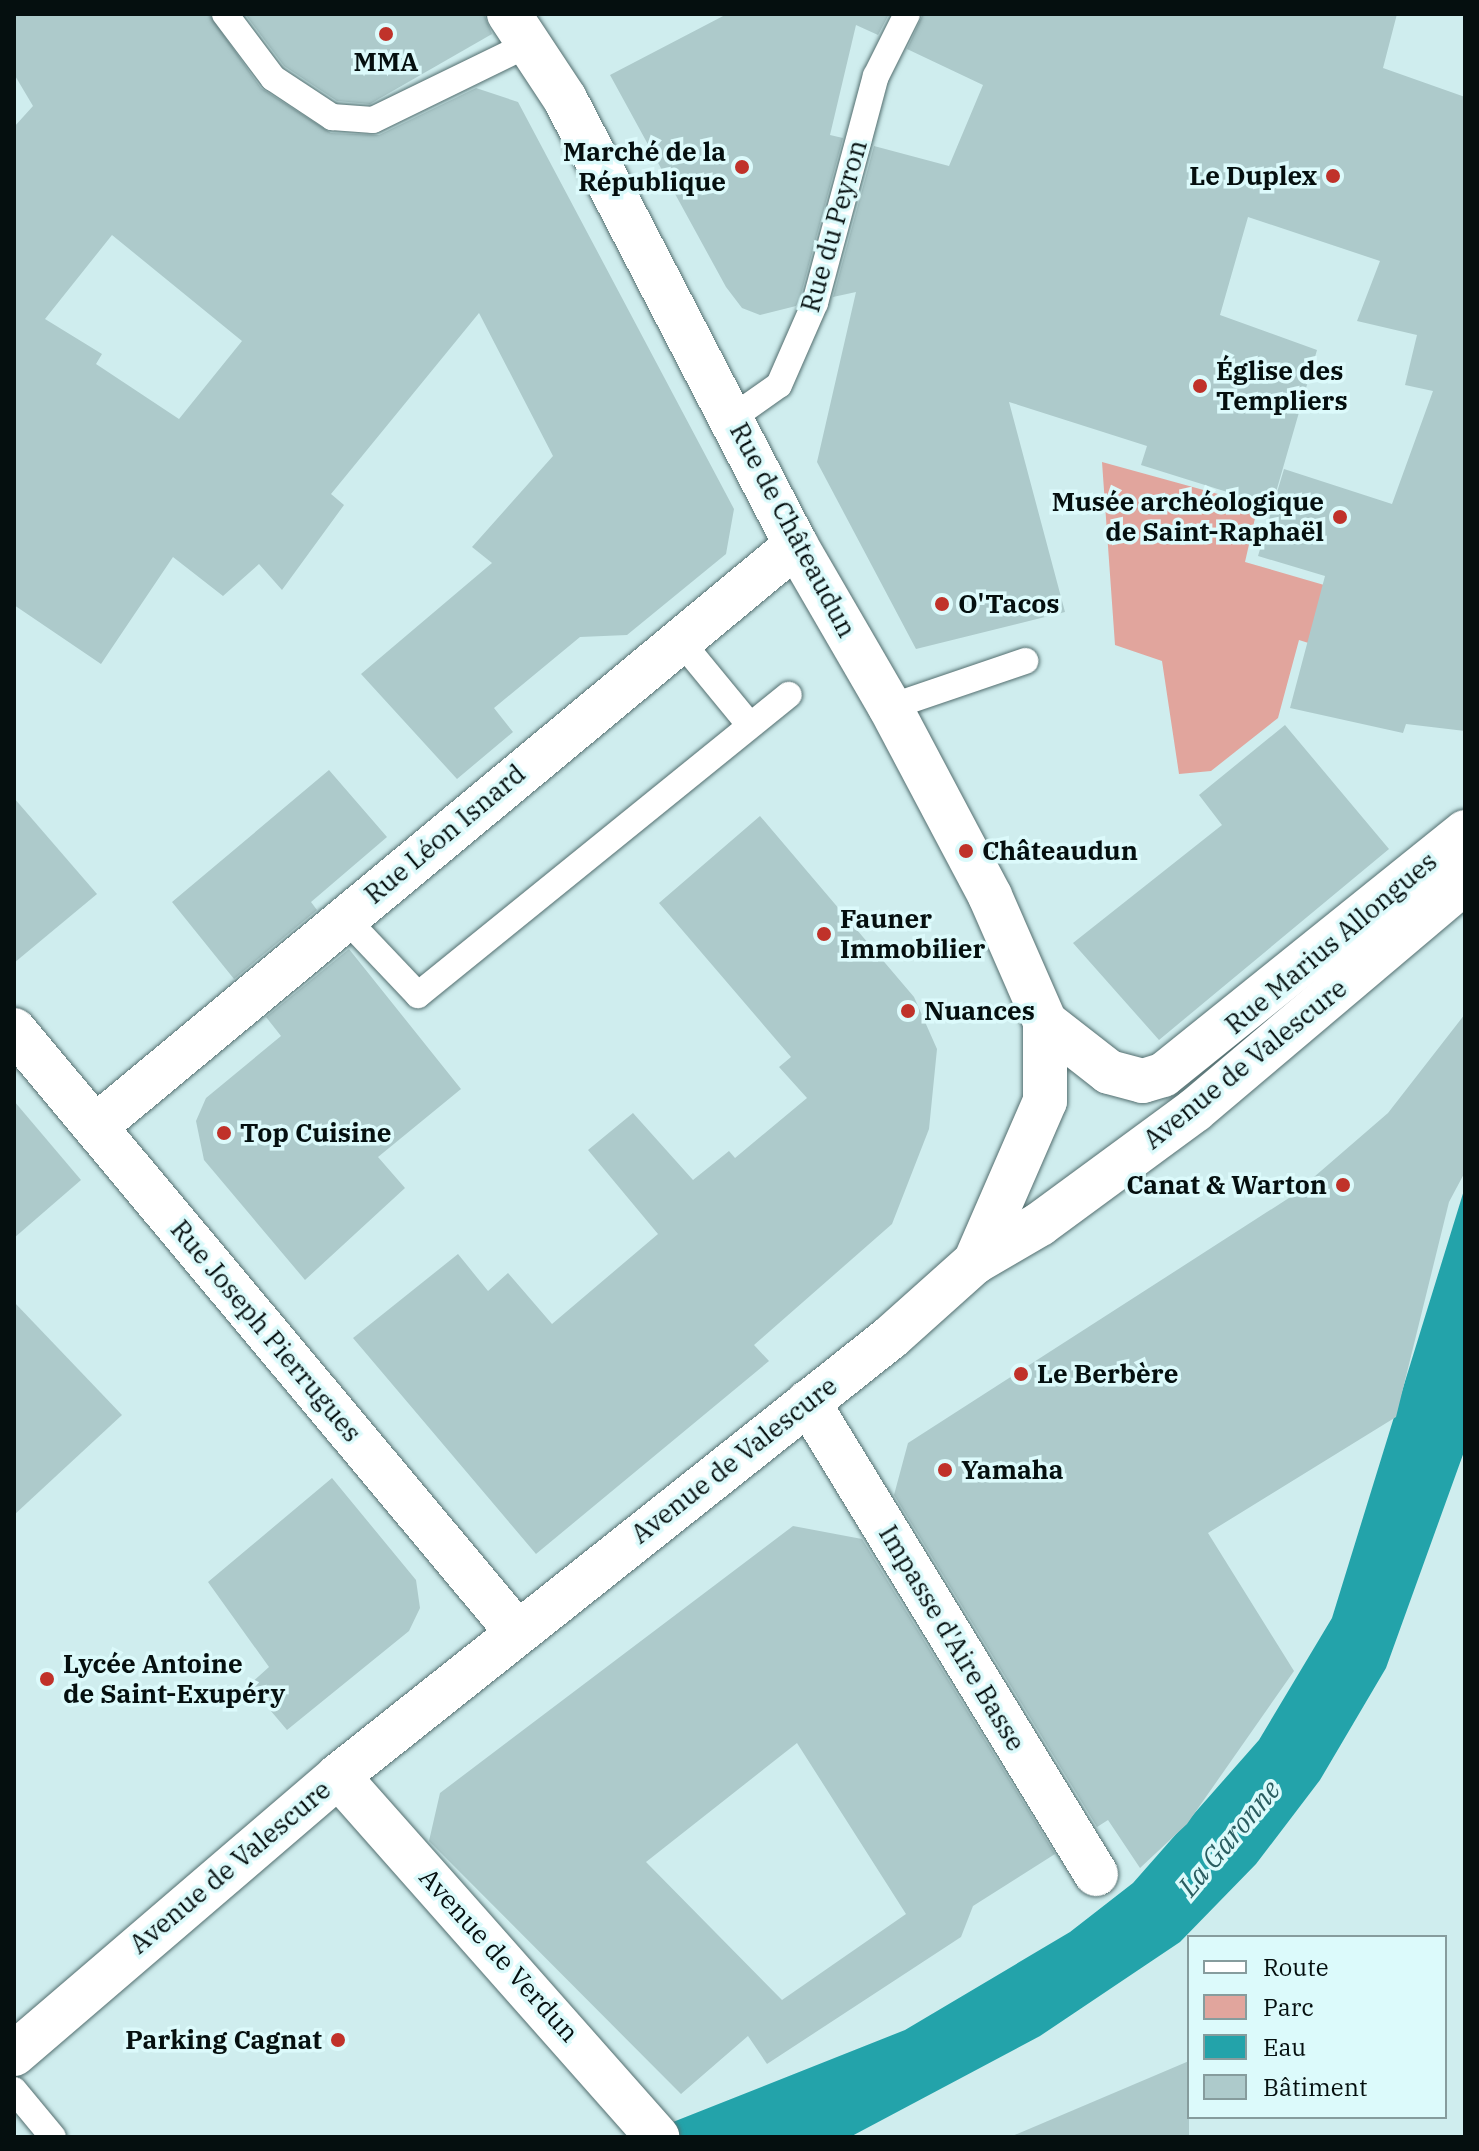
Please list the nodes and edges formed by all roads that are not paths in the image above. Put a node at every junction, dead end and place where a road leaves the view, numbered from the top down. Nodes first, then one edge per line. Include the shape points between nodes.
1 (225, 14) edge
2 (907, 14) edge
3 (520, 29) edge
4 (732, 418) junction
5 (796, 545) junction
6 (679, 639) junction
7 (1025, 661) dead end
8 (789, 695) dead end
9 (890, 707) junction
10 (748, 723) junction
11 (1465, 832) edge
12 (1465, 882) edge
13 (345, 918) junction
14 (1045, 1022) junction
15 (14, 1030) edge
16 (1196, 1054) joint
17 (96, 1126) junction
18 (975, 1262) junction
19 (808, 1402) junction
20 (517, 1632) junction
21 (338, 1776) junction
22 (1096, 1874) dead end
23 (14, 2054) edge
24 (14, 2090) edge
25 (53, 2137) edge
26 (657, 2137) edge

1 - 3 lane via 273,78 332,117 373,120
2 - 4 lane, Rue du Peyron via 876,76 815,303 779,385
3 - 4 main road, Rue de Châteaudun
4 - 5 main road, Rue de Châteaudun
5 - 6 main road, Rue Léon Isnard
5 - 9 main road, Rue de Châteaudun
6 - 10 lane
6 - 13 main road, Rue Léon Isnard
7 - 9 lane
8 - 10 lane
9 - 14 main road, Rue de Châteaudun via 990,896
10 - 13 lane via 418,995
11 - 16 main road, Rue Marius Allongues
12 - 18 main road, Avenue de Valescure via 1195,1110 1040,1224
13 - 17 main road, Rue Léon Isnard
14 - 16 main road, Rue de Châteaudun via 1109,1072 1143,1081
14 - 18 main road, Rue de Châteaudun via 1045,1101
15 - 17 main road, Rue Joseph Pierrugues
17 - 20 main road, Rue Joseph Pierrugues
18 - 19 main road, Avenue de Valescure
19 - 20 main road, Avenue de Valescure
19 - 22 main road, Impasse d'Aire Basse
20 - 21 main road, Avenue de Valescure
21 - 23 main road, Avenue de Valescure
21 - 26 main road, Avenue de Verdun
24 - 25 lane

